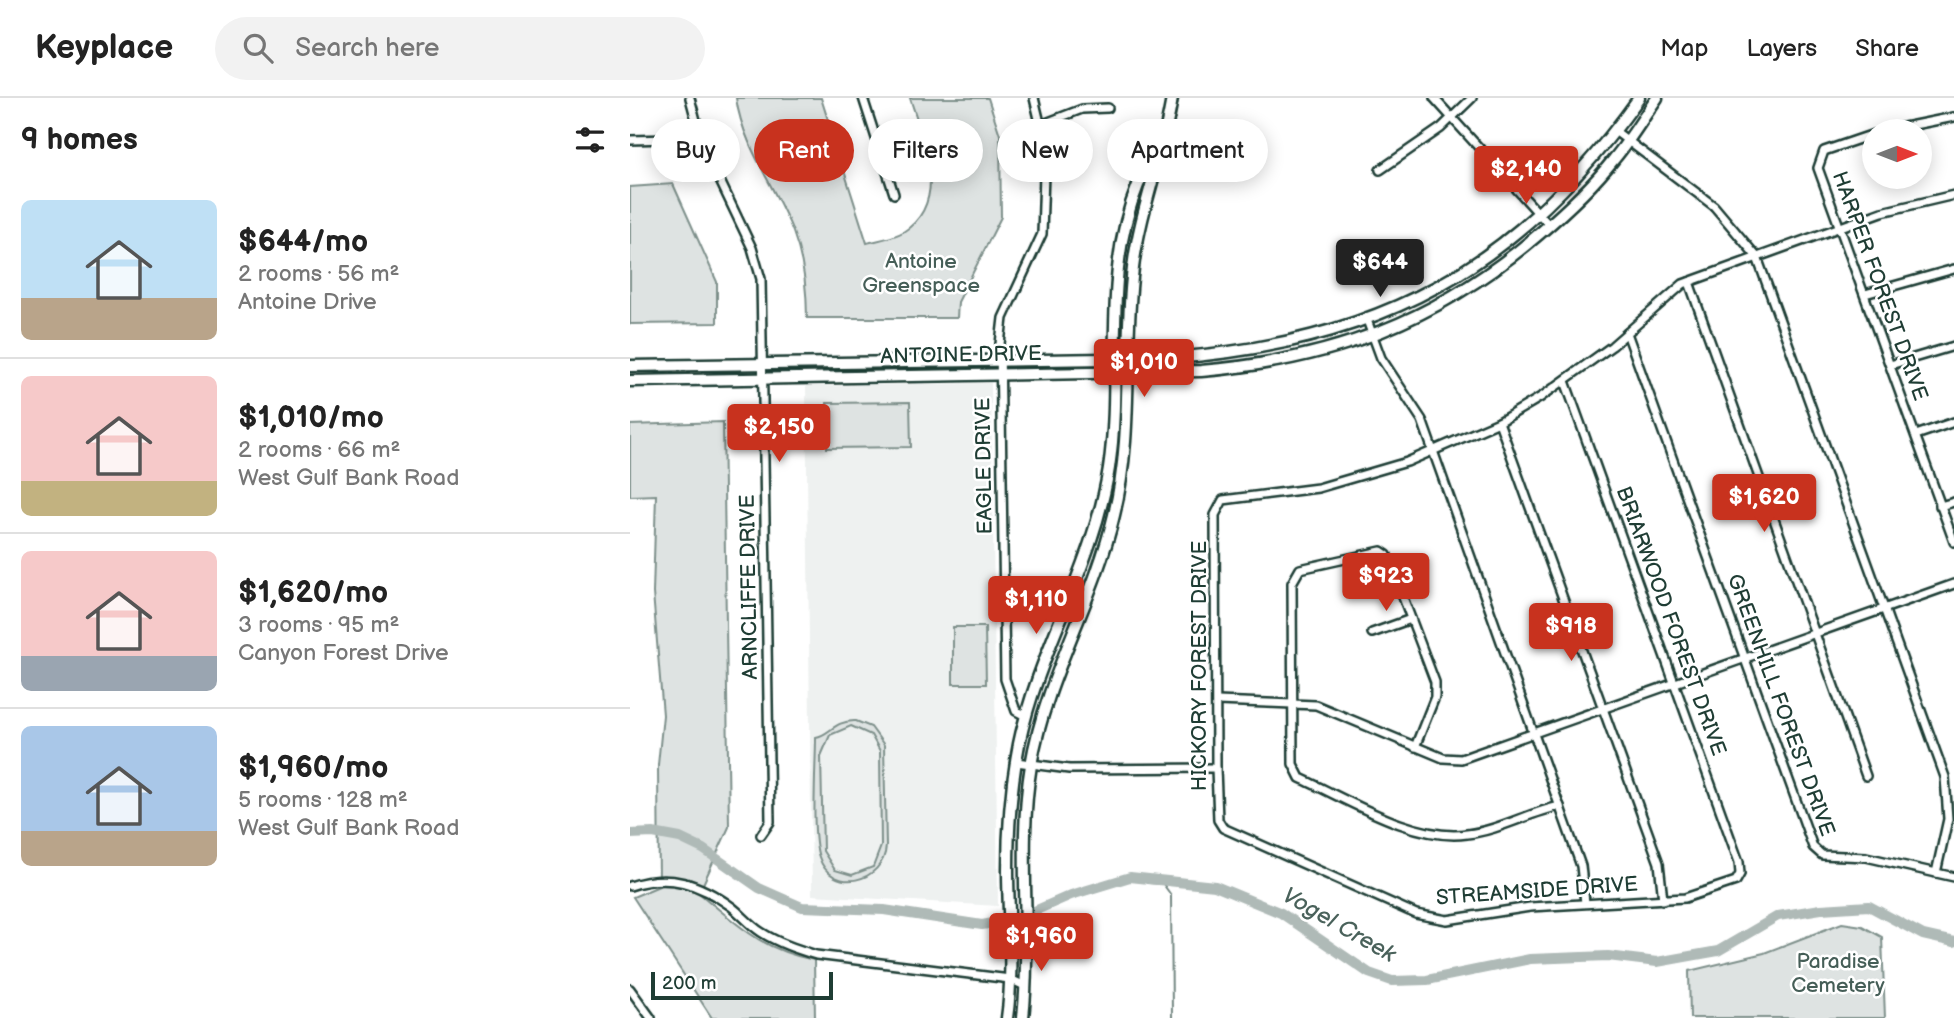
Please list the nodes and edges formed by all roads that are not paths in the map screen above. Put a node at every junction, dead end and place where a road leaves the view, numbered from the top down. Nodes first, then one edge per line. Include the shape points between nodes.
1 (690, 98) edge
2 (863, 98) edge
3 (1034, 98) edge
4 (1172, 98) edge
5 (1434, 98) edge
6 (1472, 98) edge
7 (1639, 98) edge
8 (1657, 98) edge
9 (1108, 108) dead end
10 (1954, 117) edge
11 (1452, 118) junction
12 (694, 119) edge
13 (1040, 119) edge
14 (1055, 119) edge
15 (1168, 119) edge
16 (1932, 121) edge
17 (1615, 131) junction
18 (1862, 138) edge
19 (651, 139) edge
20 (630, 140) edge
21 (1627, 141) junction
22 (1380, 170) dead end
23 (721, 182) edge
24 (1044, 182) edge
25 (1139, 182) edge
26 (1153, 182) edge
27 (894, 194) dead end
28 (1954, 195) edge
29 (1539, 215) junction
30 (1549, 225) junction
31 (1840, 226) junction
32 (1757, 257) junction
33 (1120, 262) junction
34 (1134, 264) junction
35 (1954, 269) edge
36 (1689, 282) junction
37 (1865, 294) junction
38 (1367, 320) junction
39 (1627, 333) junction
40 (1371, 335) junction
41 (1954, 346) edge
42 (1000, 359) junction
43 (1116, 359) junction
44 (1129, 359) junction
45 (763, 362) junction
46 (815, 362) junction
47 (860, 362) junction
48 (1890, 365) junction
49 (630, 366) edge
50 (649, 366) junction
51 (1115, 371) junction
52 (1127, 371) junction
53 (1000, 374) junction
54 (860, 376) junction
55 (815, 377) junction
56 (763, 379) junction
57 (649, 380) junction
58 (630, 381) edge
59 (1565, 381) junction
60 (1499, 422) junction
61 (1954, 422) edge
62 (1113, 424) junction
63 (1128, 426) junction
64 (1916, 435) junction
65 (1432, 451) junction
66 (1109, 467) junction
67 (1123, 472) junction
68 (1954, 502) edge
69 (1940, 506) junction
70 (1954, 542) edge
71 (1954, 584) edge
72 (1885, 608) junction
73 (1411, 619) junction
74 (1372, 633) dead end
75 (1815, 633) junction
76 (1744, 659) junction
77 (1042, 665) junction
78 (1055, 672) junction
79 (1675, 684) junction
80 (1217, 701) junction
81 (1293, 703) junction
82 (1603, 710) junction
83 (1026, 716) junction
84 (1534, 735) junction
85 (1415, 747) junction
86 (1016, 762) junction
87 (1031, 765) junction
88 (1216, 768) junction
89 (1866, 776) dead end
90 (1560, 806) junction
91 (1223, 828) joint
92 (761, 835) dead end
93 (1936, 873) junction
94 (1740, 874) joint
95 (1954, 877) edge
96 (1008, 878) junction
97 (1024, 879) junction
98 (630, 887) edge
99 (1663, 900) junction
100 (1585, 903) junction
101 (1010, 979) junction
102 (1025, 986) junction
103 (630, 989) edge
104 (651, 1018) edge
105 (1007, 1018) edge
106 (1023, 1018) edge

1 - 12 street, ARNCLIFFE DRIVE
2 - 27 street
3 - 13 street, EAGLE DRIVE
4 - 15 main road
5 - 11 street
6 - 11 street
7 - 17 main road, ANTOINE DRIVE
8 - 21 main road, ANTOINE DRIVE
9 - 14 street via 1082,109
10 - 16 street
11 - 22 street
11 - 29 street
17 - 21 street
17 - 29 main road, ANTOINE DRIVE
18 - 31 street, HARPER FOREST DRIVE via 1824,152 1819,161
19 - 20 street
21 - 30 main road, ANTOINE DRIVE via 1595,182
21 - 32 street via 1714,206
23 - 45 street, ARNCLIFFE DRIVE via 757,260
24 - 42 street, EAGLE DRIVE via 1042,233 1003,318
25 - 33 main road
26 - 34 main road
28 - 31 street via 1906,204
29 - 30 street
29 - 38 main road, ANTOINE DRIVE via 1453,278 1404,306
30 - 40 main road, ANTOINE DRIVE via 1472,287
31 - 32 street
31 - 37 street, HARPER FOREST DRIVE
32 - 36 street
32 - 72 street
33 - 34 main road
33 - 43 main road
34 - 44 main road
35 - 37 street
36 - 39 street
36 - 75 street
37 - 48 street, HARPER FOREST DRIVE
38 - 40 street
38 - 44 main road, ANTOINE DRIVE via 1246,351
39 - 59 street
39 - 76 street, GREENHILL FOREST DRIVE
40 - 52 main road, ANTOINE DRIVE via 1272,364 1200,371
40 - 65 street via 1415,406
41 - 48 street
42 - 43 main road, ANTOINE DRIVE
42 - 47 main road, ANTOINE DRIVE
42 - 53 street, EAGLE DRIVE
43 - 44 main road, ANTOINE DRIVE
43 - 51 main road
44 - 52 main road
45 - 46 main road, ANTOINE DRIVE
45 - 50 main road, ANTOINE DRIVE
45 - 56 street, ARNCLIFFE DRIVE
46 - 47 main road, ANTOINE DRIVE
46 - 55 main road
47 - 54 main road
48 - 64 street, HARPER FOREST DRIVE
49 - 50 main road, ANTOINE DRIVE
50 - 57 main road
51 - 52 main road, ANTOINE DRIVE
51 - 53 main road, ANTOINE DRIVE
51 - 62 main road
52 - 63 main road
53 - 54 main road, ANTOINE DRIVE
53 - 83 street, EAGLE DRIVE via 1005,679 1016,712
54 - 55 main road, ANTOINE DRIVE
55 - 56 main road, ANTOINE DRIVE
56 - 57 main road, ANTOINE DRIVE
56 - 92 street, ARNCLIFFE DRIVE via 770,821
57 - 58 main road, ANTOINE DRIVE
59 - 60 street
59 - 79 street, BRIARWOOD FOREST DRIVE
60 - 65 street
60 - 82 street
61 - 64 street
62 - 63 main road
62 - 66 main road
63 - 67 main road
64 - 69 street, HARPER FOREST DRIVE
65 - 80 street, HICKORY FOREST DRIVE via 1318,488 1228,498 1220,503 1215,515
65 - 84 street
66 - 67 main road
66 - 77 main road via 1084,564
67 - 78 main road via 1106,545
68 - 69 street
69 - 70 street, HARPER FOREST DRIVE
71 - 72 street
72 - 75 street
72 - 93 street via 1945,777 1948,819
73 - 74 street
73 - 81 street via 1387,555 1381,551 1295,573
73 - 85 street via 1436,690
75 - 76 street
75 - 89 street
76 - 79 street
76 - 93 street, GREENHILL FOREST DRIVE via 1816,852 1866,857
77 - 78 main road
77 - 83 main road
78 - 87 main road
79 - 82 street
79 - 94 street, BRIARWOOD FOREST DRIVE
80 - 81 street
80 - 88 street, HICKORY FOREST DRIVE
81 - 85 street via 1316,705
81 - 90 street via 1293,764 1300,779 1431,834 1493,829
82 - 84 street
82 - 99 street via 1658,863
83 - 86 main road
84 - 85 street via 1454,760
84 - 90 street
86 - 87 street
86 - 96 main road
87 - 88 street
87 - 97 main road
88 - 91 street, HICKORY FOREST DRIVE via 1218,820
90 - 100 street via 1581,866
91 - 100 street, STREAMSIDE DRIVE via 1432,919
93 - 95 street
94 - 99 street, STREAMSIDE DRIVE via 1735,881 1695,896
96 - 97 main road
96 - 101 main road
97 - 102 main road
98 - 101 street via 662,879 697,885 758,931 816,955
99 - 100 street, STREAMSIDE DRIVE
101 - 102 street
101 - 105 main road
102 - 106 main road
103 - 104 street

